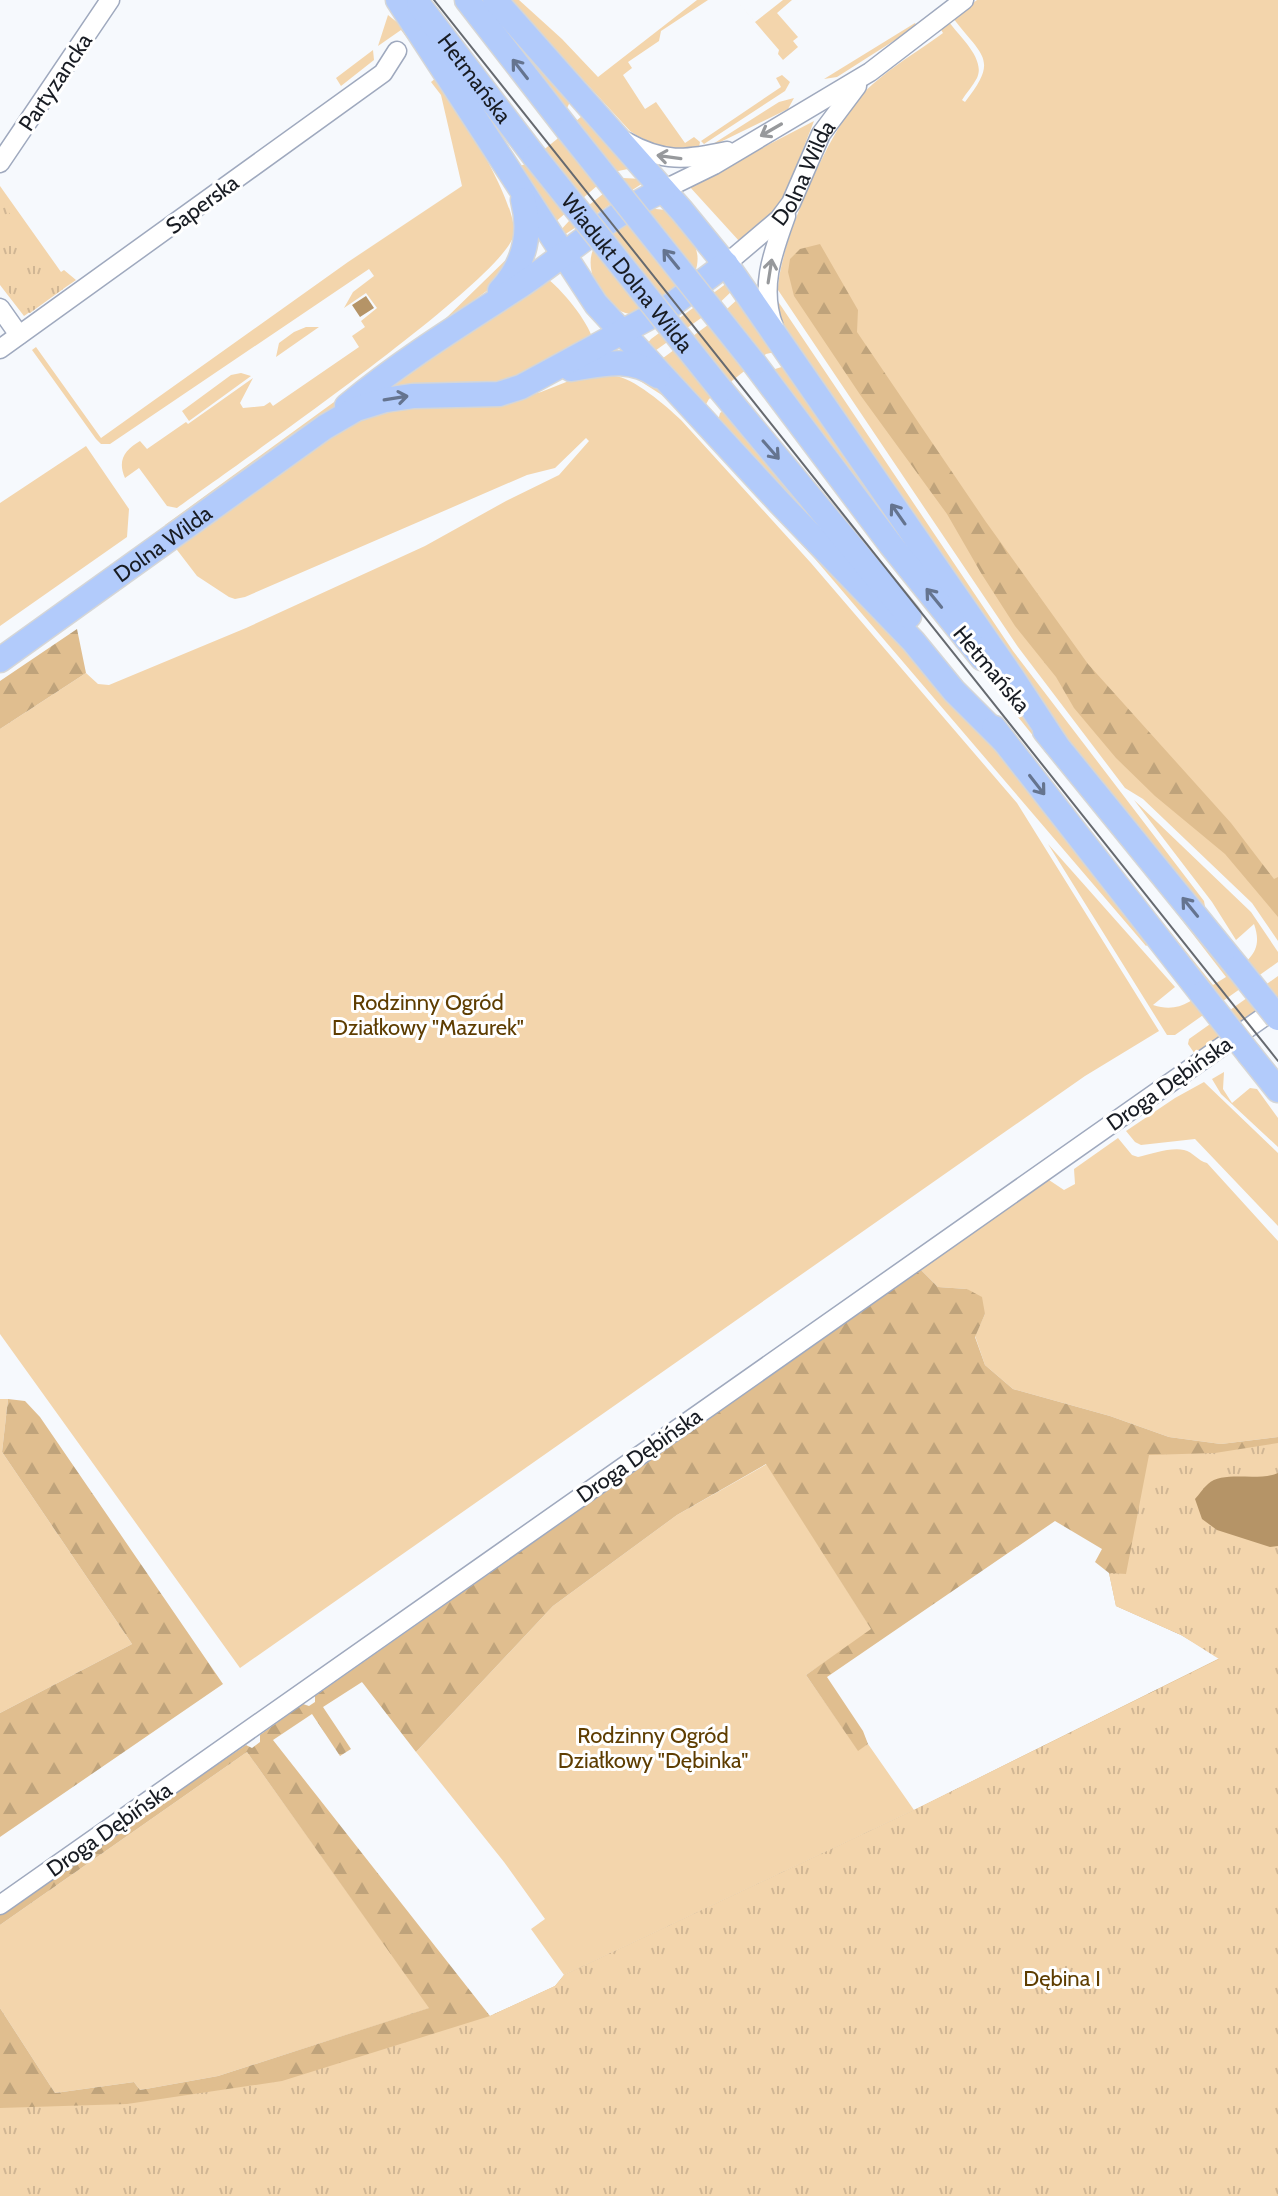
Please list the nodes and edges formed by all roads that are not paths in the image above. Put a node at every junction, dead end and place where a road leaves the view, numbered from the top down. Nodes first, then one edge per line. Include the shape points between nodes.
1 (110, 0) edge
2 (398, 0) edge
3 (415, 0) edge
4 (467, 0) edge
5 (495, 0) edge
6 (964, 0) edge
7 (397, 51) dead end
8 (870, 72) junction
9 (607, 127) junction
10 (568, 130) joint
11 (738, 149) junction
12 (535, 157) joint
13 (0, 163) edge
14 (521, 190) junction
15 (663, 190) junction
16 (791, 203) junction
17 (562, 254) junction
18 (726, 264) junction
19 (487, 305) junction
20 (0, 308) edge
21 (623, 333) junction
22 (19, 335) junction
23 (780, 340) junction
24 (0, 349) edge
25 (754, 363) joint
26 (549, 372) junction
27 (674, 388) junction
28 (721, 390) joint
29 (325, 427) junction
30 (0, 660) edge
31 (1003, 740) junction
32 (1056, 744) junction
33 (1278, 1007) edge
34 (1278, 1018) edge
35 (1278, 1090) edge
36 (0, 1905) edge

1 - 13 street, Partyzancka
2 - 14 main road
3 - 12 main road, Hetmańska
10 -> 4 main road, Hetmańska
5 - 9 main road
6 - 8 street, Dolna Wilda
7 - 22 street, Saperska via 383,73
8 -> 11 street, Dolna Wilda
8 - 16 street, Dolna Wilda via 821,134
11 -> 9 street via 666,158 634,146
9 - 15 main road
25 -> 10 main road, Wiadukt Dolna Wilda, bridge
11 - 15 street, Dolna Wilda
12 - 28 main road, Wiadukt Dolna Wilda, bridge
14 - 17 main road
14 - 19 main road via 527,226 524,253 511,279
15 - 17 main road, Dolna Wilda via 625,208
15 - 18 main road
16 - 18 street, Dolna Wilda via 775,225
23 -> 16 street via 769,310 768,276
17 - 19 main road, Dolna Wilda
17 - 21 main road via 593,301
18 - 21 main road, Dolna Wilda
18 - 23 main road
19 - 29 main road, Dolna Wilda via 368,389
20 - 22 street
21 - 26 main road, Dolna Wilda
21 - 27 main road
22 - 24 street, Saperska
32 -> 23 main road
32 -> 25 main road, Hetmańska via 891,545
26 - 27 main road via 627,363 652,371
29 -> 26 main road, Dolna Wilda via 371,403 413,396 499,394
27 - 31 main road
28 -> 31 main road, Hetmańska via 865,562
29 - 30 main road, Dolna Wilda
31 -> 35 main road, Hetmańska, bridge
34 -> 32 main road, Hetmańska, bridge
33 - 36 street, Droga Dębińska

